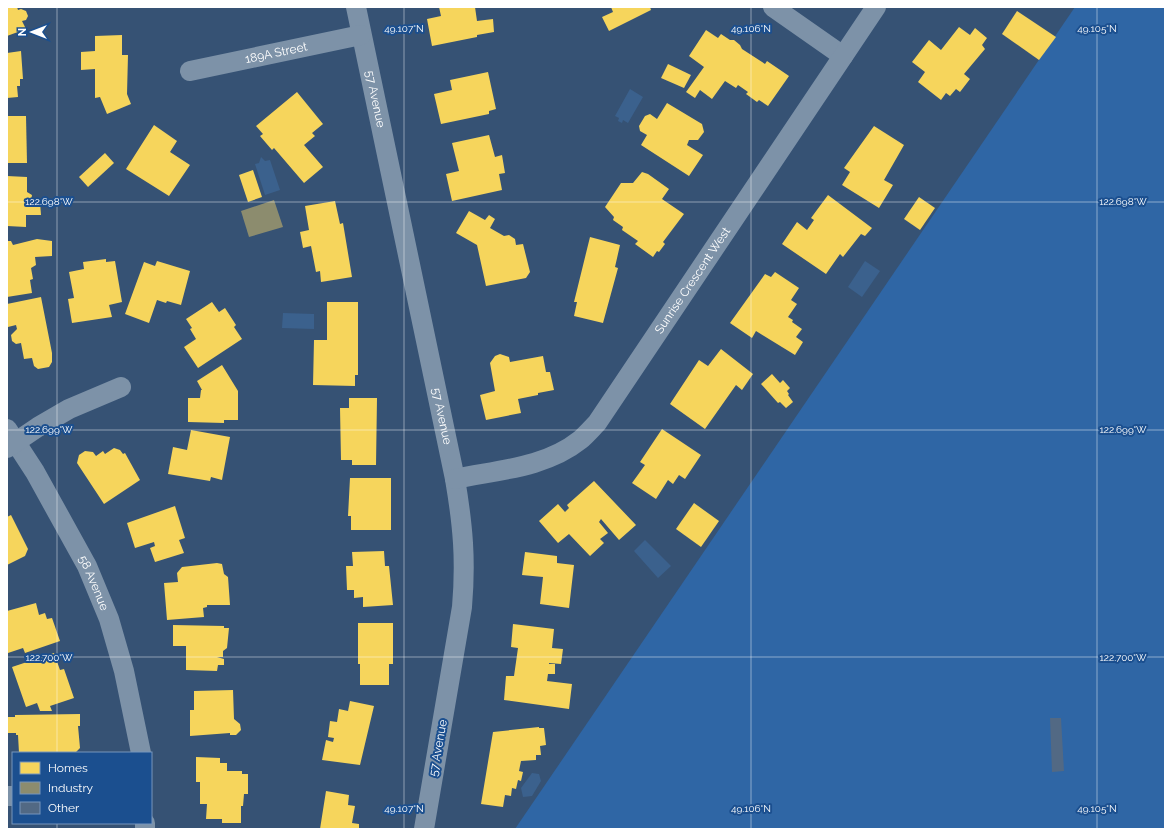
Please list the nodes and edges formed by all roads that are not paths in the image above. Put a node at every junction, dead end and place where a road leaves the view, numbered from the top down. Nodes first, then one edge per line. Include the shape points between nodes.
1 (356, 7) edge
2 (773, 7) edge
3 (876, 7) edge
4 (362, 35) junction
5 (843, 56) junction
6 (190, 71) dead end
7 (121, 387) dead end
8 (10, 440) edge
9 (455, 479) junction
10 (141, 752) edge
11 (424, 829) edge

1 - 4 street, 57 Avenue
2 - 5 street
3 - 5 street, Sunrise Crescent West
4 - 6 street, 189A Street
4 - 9 street, 57 Avenue
5 - 9 street, Sunrise Crescent West via 597,423 580,440 544,460 527,466
7 - 8 street via 68,409
8 - 10 street, 58 Avenue via 53,504 87,566 109,619 124,671
9 - 11 street, 57 Avenue via 463,531 462,601

